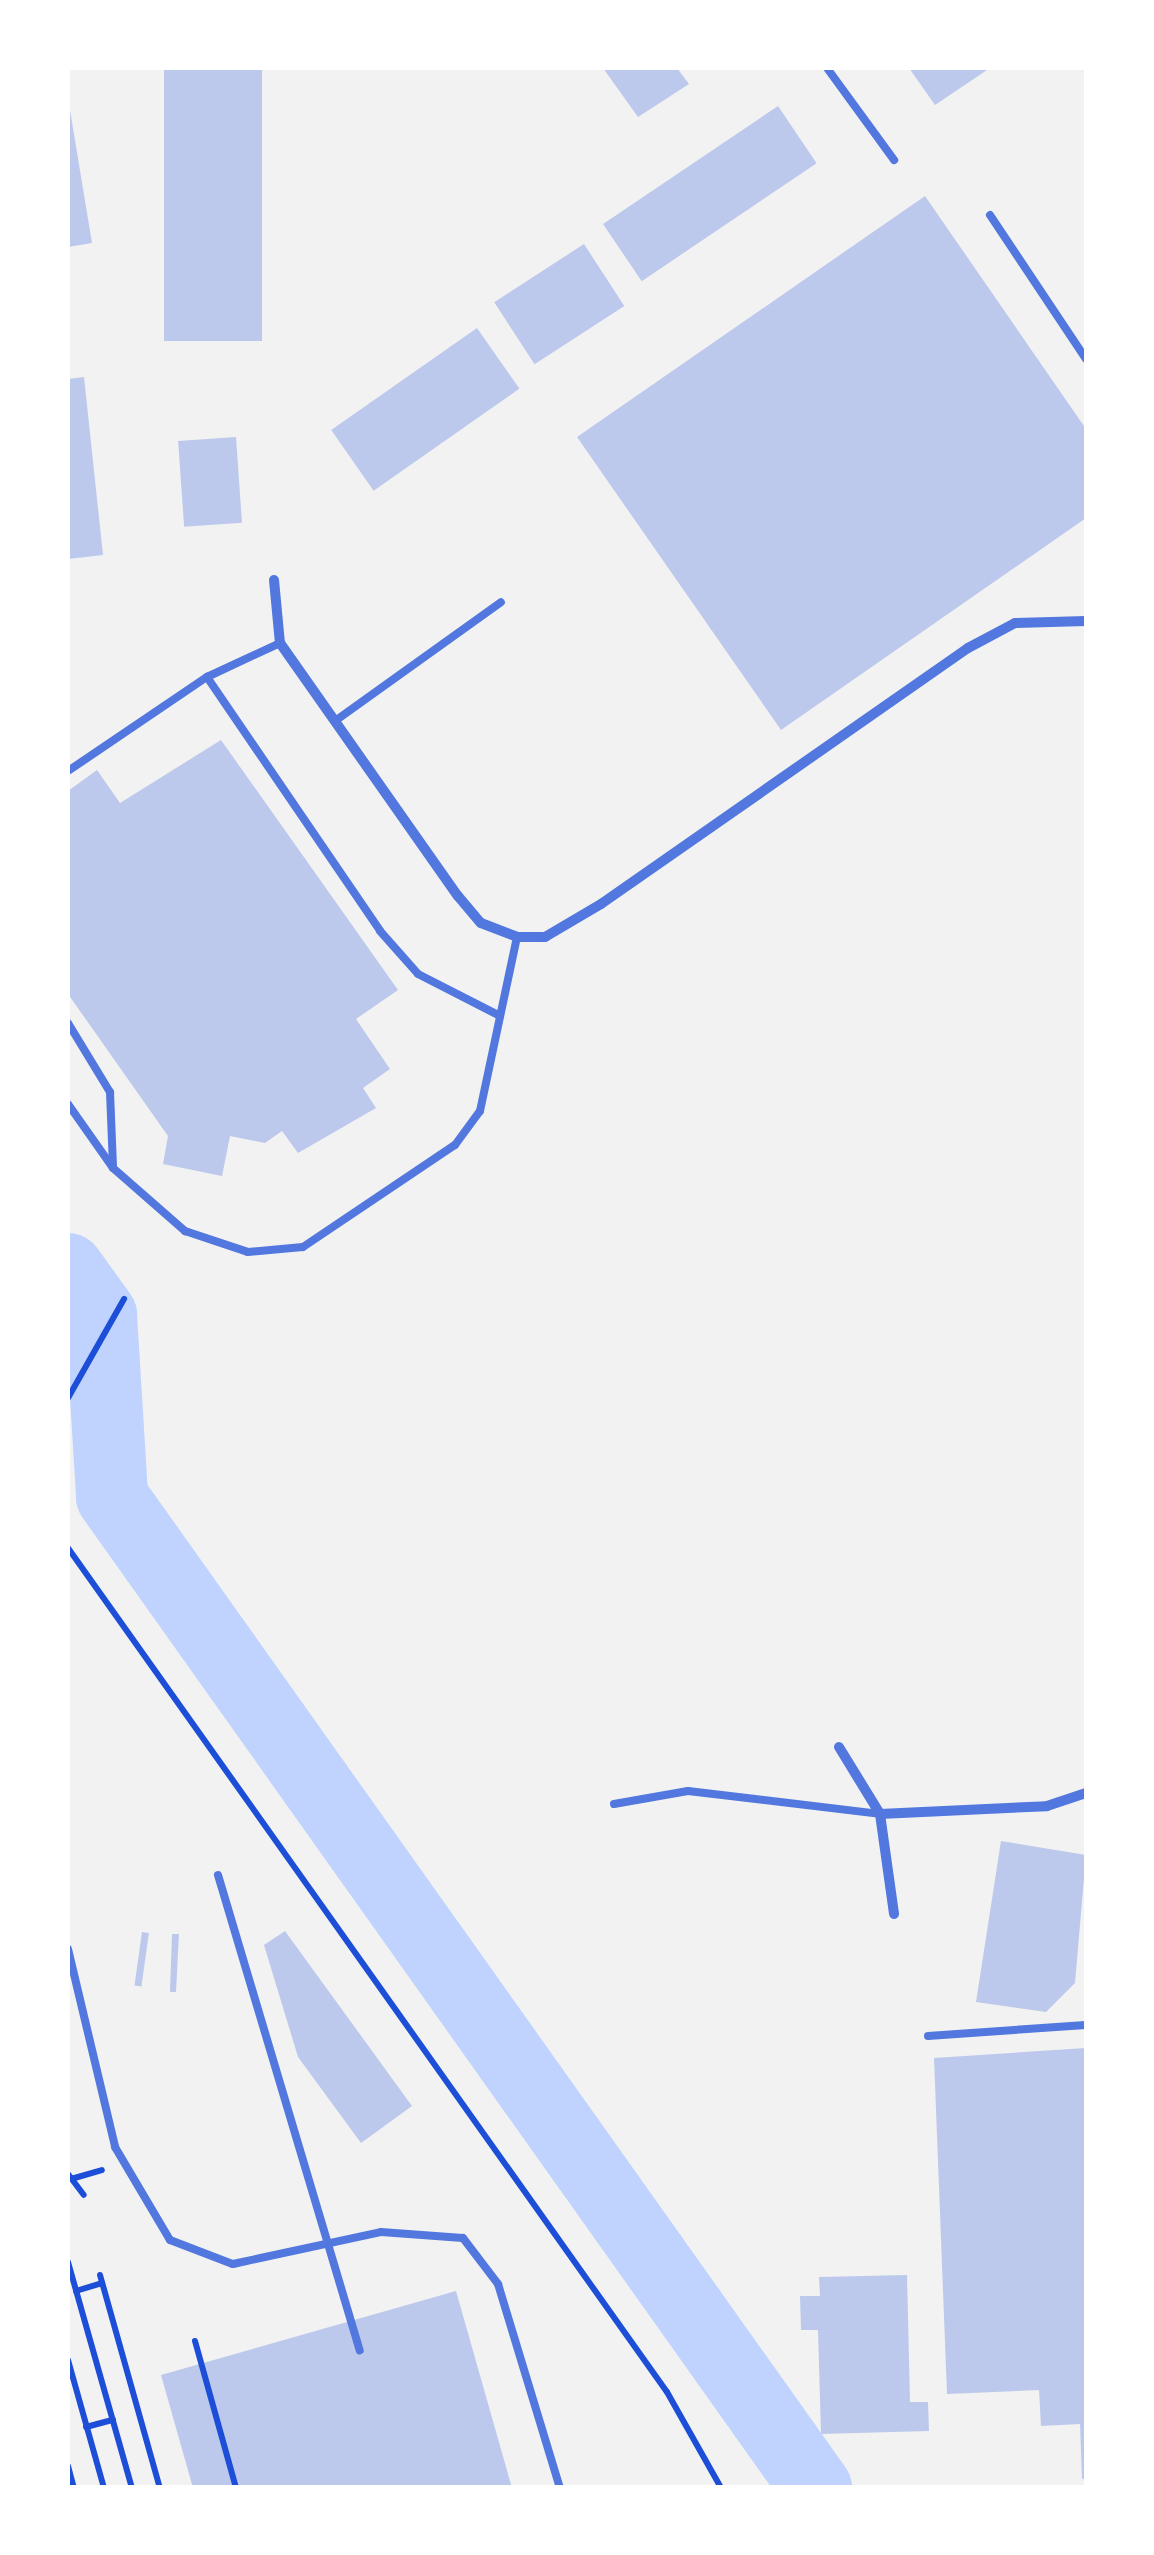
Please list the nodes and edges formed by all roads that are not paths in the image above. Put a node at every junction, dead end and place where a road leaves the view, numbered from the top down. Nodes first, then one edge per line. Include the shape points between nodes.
1 (827, 68) edge
2 (894, 160) dead end
3 (990, 216) dead end
4 (1086, 359) edge
5 (274, 580) dead end
6 (501, 602) dead end
7 (1086, 621) edge
8 (280, 643) junction
9 (207, 677) junction
10 (335, 722) junction
11 (68, 771) edge
12 (518, 937) junction
13 (500, 1016) junction
14 (68, 1023) edge
15 (68, 1104) edge
16 (113, 1168) junction
17 (839, 1748) dead end
18 (1086, 1794) edge
19 (614, 1804) dead end
20 (880, 1814) junction
21 (218, 1875) dead end
22 (894, 1914) dead end
23 (68, 1949) edge
24 (1086, 2025) edge
25 (928, 2036) dead end
26 (329, 2246) junction
27 (360, 2350) dead end
28 (560, 2488) edge

1 - 2 lane
3 - 4 lane
5 - 8 street
6 - 10 lane
7 - 12 street via 1014,623 968,648 602,904 545,937
8 - 9 lane
8 - 10 street
9 - 11 lane
9 - 13 lane via 380,932 456,1001
10 - 12 street via 481,924
12 - 13 lane
13 - 16 lane via 480,1110 456,1145 303,1247 248,1252 185,1230
14 - 16 lane via 110,1092
15 - 16 lane
17 - 20 street
18 - 20 street via 1047,1806
19 - 20 lane via 688,1790
20 - 22 street
21 - 26 lane
23 - 26 lane via 115,2147 170,2240 233,2264
24 - 25 lane
26 - 27 lane
26 - 28 lane via 432,2231 474,2247 498,2284

